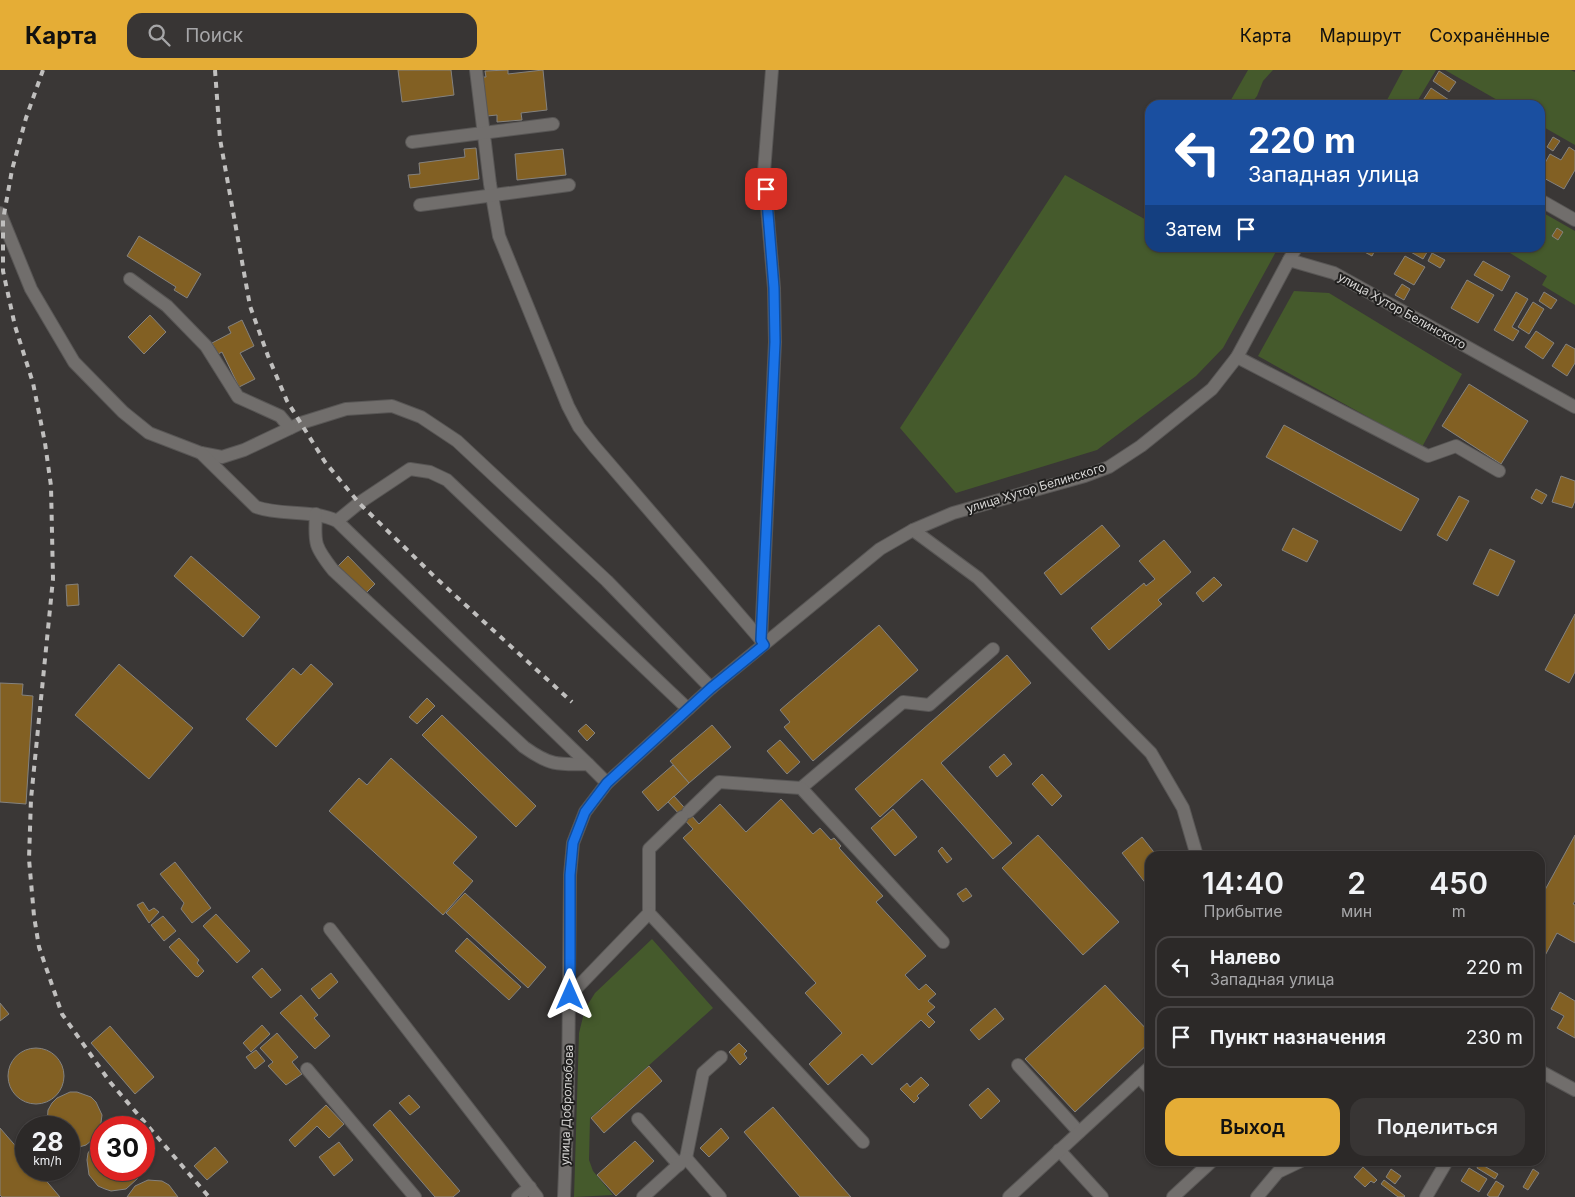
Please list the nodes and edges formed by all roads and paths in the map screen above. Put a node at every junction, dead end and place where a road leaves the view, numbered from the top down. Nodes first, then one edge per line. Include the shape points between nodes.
1 (476, 70) edge
2 (772, 70) edge
3 (553, 124) dead end
4 (483, 133) junction
5 (412, 142) dead end
6 (569, 185) dead end
7 (491, 196) junction
8 (1545, 203) edge
9 (420, 205) dead end
10 (0, 214) edge
11 (1575, 220) edge
12 (1294, 252) edge
13 (1289, 260) junction
14 (130, 279) dead end
15 (1237, 357) junction
16 (1575, 407) edge
17 (290, 428) junction
18 (201, 453) junction
19 (1498, 471) dead end
20 (316, 514) junction
21 (337, 521) junction
22 (913, 530) junction
23 (762, 642) junction
24 (993, 649) dead end
25 (711, 688) junction
26 (688, 709) junction
27 (588, 764) junction
28 (607, 783) junction
29 (801, 788) junction
30 (1196, 851) edge
31 (649, 913) junction
32 (330, 929) dead end
33 (943, 942) dead end
34 (570, 995) junction
35 (721, 1057) dead end
36 (1018, 1065) dead end
37 (307, 1069) dead end
38 (1145, 1072) edge
39 (1545, 1075) edge
40 (1139, 1077) junction
41 (1145, 1084) edge
42 (1575, 1090) edge
43 (638, 1119) dead end
44 (1079, 1132) junction
45 (863, 1142) dead end
46 (1060, 1150) junction
47 (682, 1162) junction
48 (1207, 1166) edge
49 (1291, 1166) edge
50 (1445, 1166) edge
51 (534, 1192) edge
52 (414, 1197) edge
53 (518, 1197) edge
54 (564, 1197) edge
55 (642, 1197) edge
56 (720, 1197) edge
57 (1009, 1197) edge
58 (1102, 1197) edge
59 (1173, 1197) edge
60 (1257, 1197) edge
61 (1426, 1197) edge

1 - 4 street
2 - 23 street via 764,172 775,342
3 - 4 street
4 - 5 street
4 - 7 street
6 - 7 street
7 - 9 street
7 - 23 street via 499,236 579,427
8 - 11 street
10 - 18 street via 31,289 74,362 122,412 149,433
12 - 13 street
13 - 15 street, улица Хутор Белинского
13 - 16 street, улица Хутор Белинского via 1334,273
14 - 17 street via 167,306 206,346 238,397 280,416
15 - 19 street via 1428,456 1456,446
15 - 22 street, улица Хутор Белинского via 1212,390 1109,467 953,514
17 - 18 street via 222,457
17 - 25 street via 346,409 392,406 421,417 457,441 607,581
18 - 20 street via 256,507 268,511
20 - 21 street
20 - 27 street via 318,550 333,570 509,733 541,759 560,765
21 - 26 street via 359,502 410,469 430,472 447,480
21 - 27 street
22 - 23 street, улица Хутор Белинского via 880,549
22 - 30 street via 978,578 1151,753 1183,808
23 - 25 street, улица Добролюбова
24 - 29 street via 929,705 903,702
25 - 26 street, улица Добролюбова
26 - 28 street, улица Добролюбова
27 - 28 street
28 - 34 street, улица Добролюбова via 585,812 573,843
29 - 31 street via 719,782 649,849
29 - 33 street
31 - 34 street
31 - 45 street
32 - 51 street
34 - 54 street, улица Добролюбова
35 - 47 street via 703,1073
36 - 44 street
37 - 52 street
38 - 40 street
39 - 42 street
40 - 41 street
40 - 44 street
43 - 47 street
44 - 46 street
46 - 57 street
46 - 58 street
47 - 55 street
47 - 56 street
48 - 59 street
49 - 60 street via 1278,1172
50 - 61 street
51 - 53 street

